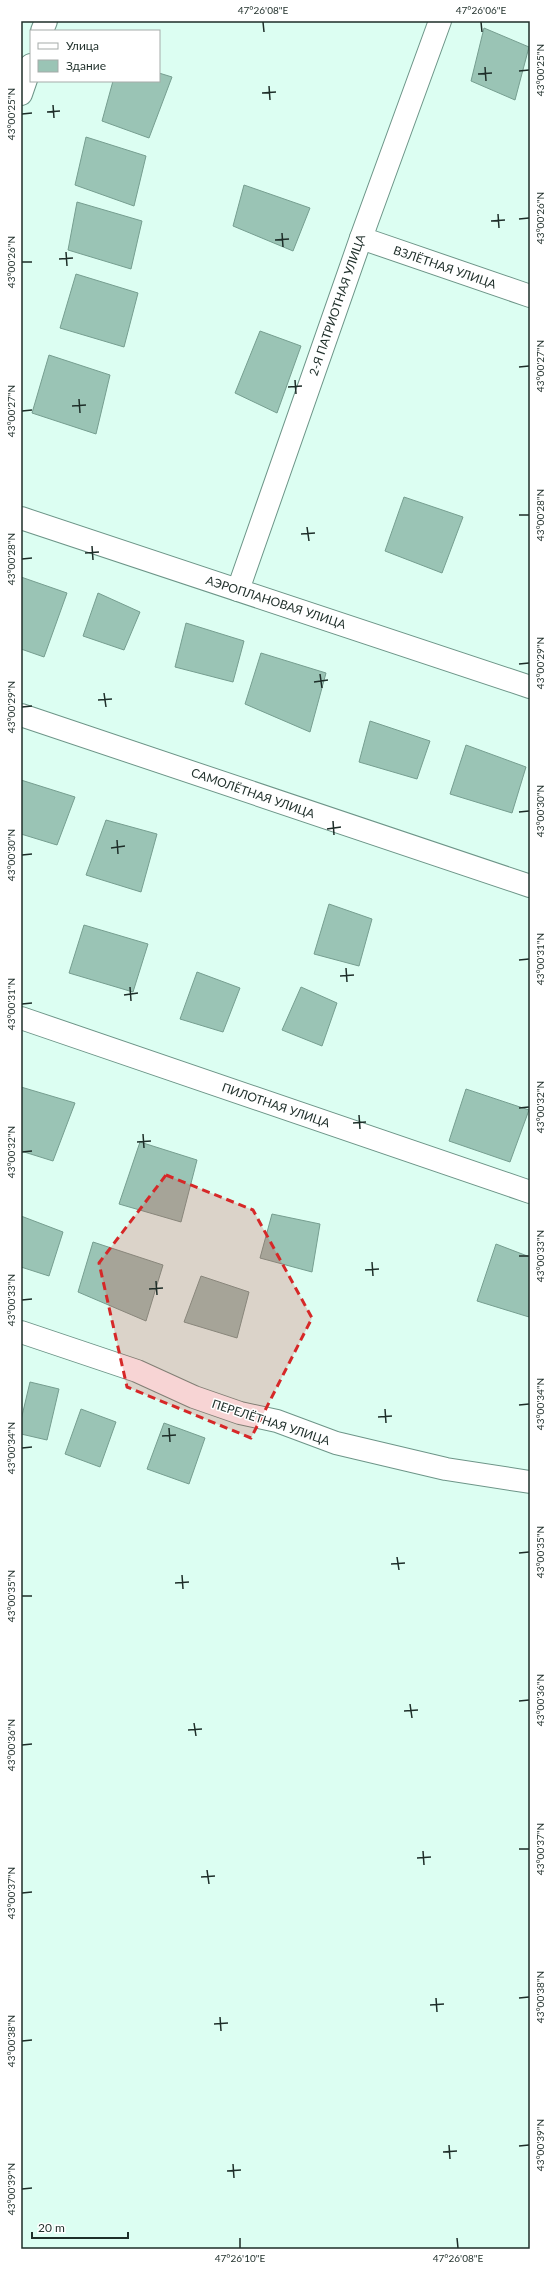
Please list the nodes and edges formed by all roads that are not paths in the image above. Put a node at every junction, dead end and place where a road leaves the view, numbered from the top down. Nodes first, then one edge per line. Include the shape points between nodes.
1 (440, 21) edge
2 (30, 67) edge
3 (21, 94) edge
4 (361, 238) junction
5 (530, 296) edge
6 (21, 518) edge
7 (238, 590) junction
8 (530, 687) edge
9 (21, 715) edge
10 (530, 886) edge
11 (21, 1018) edge
12 (530, 1192) edge
13 (21, 1332) edge
14 (530, 1482) edge

1 - 4 street, 2-Я ПАТРИОТНАЯ УЛИЦА
2 - 3 street
4 - 5 street, ВЗЛЁТНАЯ УЛИЦА
4 - 7 street, 2-Я ПАТРИОТНАЯ УЛИЦА
6 - 7 street, АЭРОПЛАНОВАЯ УЛИЦА
7 - 8 street, АЭРОПЛАНОВАЯ УЛИЦА
9 - 10 street, САМОЛЁТНАЯ УЛИЦА
11 - 12 street, ПИЛОТНАЯ УЛИЦА
13 - 14 street, ПЕРЕЛЁТНАЯ УЛИЦА via 137,1371 194,1397 234,1411 277,1421 336,1443 446,1469

